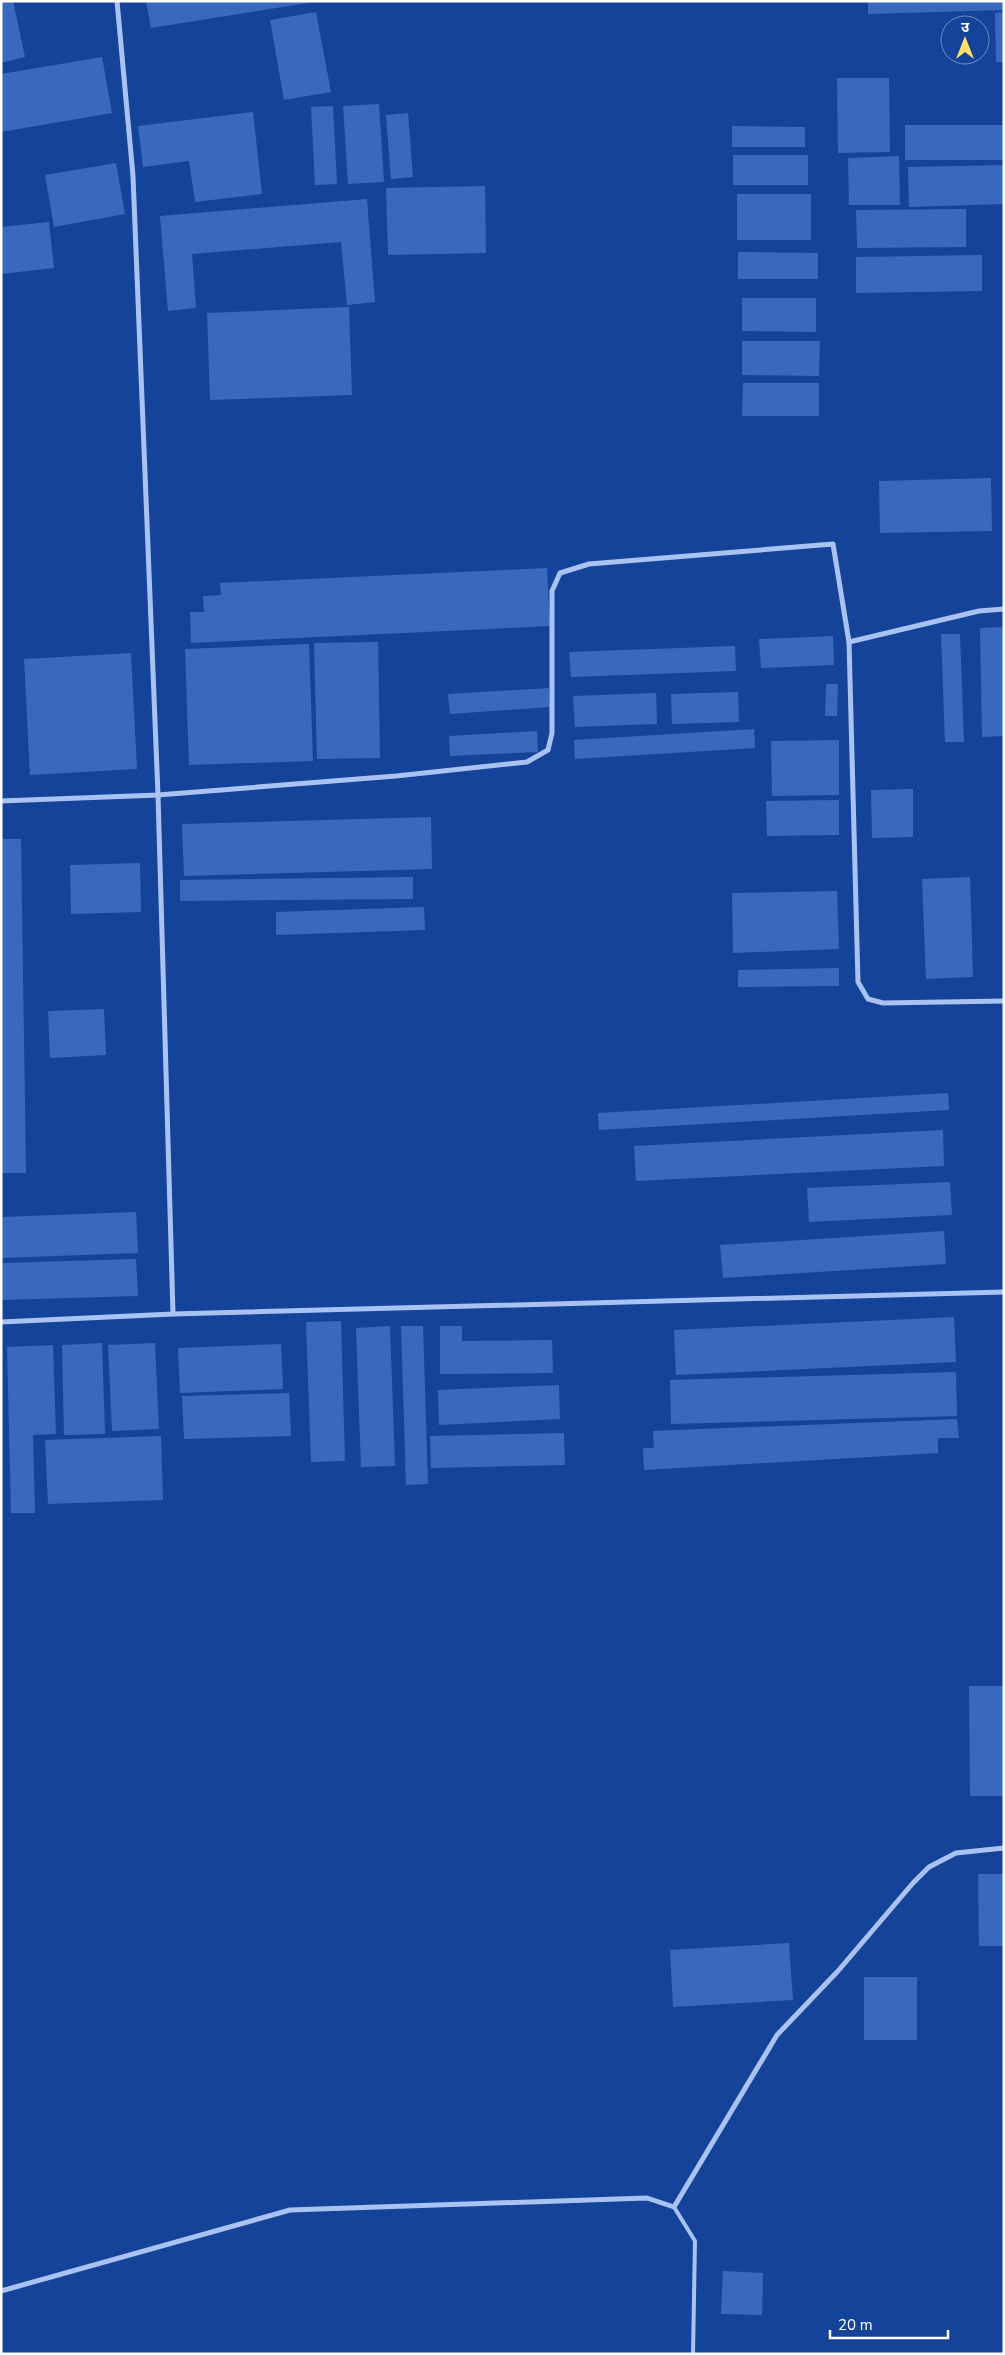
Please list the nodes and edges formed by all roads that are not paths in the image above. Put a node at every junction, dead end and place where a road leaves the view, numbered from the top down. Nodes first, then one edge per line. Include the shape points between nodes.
1 (117, 1) edge
2 (1004, 609) edge
3 (849, 642) junction
4 (158, 795) junction
5 (1, 800) edge
6 (1004, 1001) edge
7 (1004, 1292) edge
8 (173, 1314) junction
9 (1, 1322) edge
10 (1004, 1848) edge
11 (674, 2207) junction
12 (1, 2291) edge
13 (693, 2354) edge

1 - 4 street via 134,176
2 - 3 street via 979,611
3 - 4 street via 833,544 589,564 560,573 552,591 552,733 548,750 527,762
3 - 6 street via 858,982 868,999 883,1004
4 - 5 street
4 - 8 street
7 - 8 street
8 - 9 street
10 - 11 street via 956,1853 929,1867 913,1883 838,1971 777,2035
11 - 12 street via 646,2198 290,2210
11 - 13 lane via 696,2241

